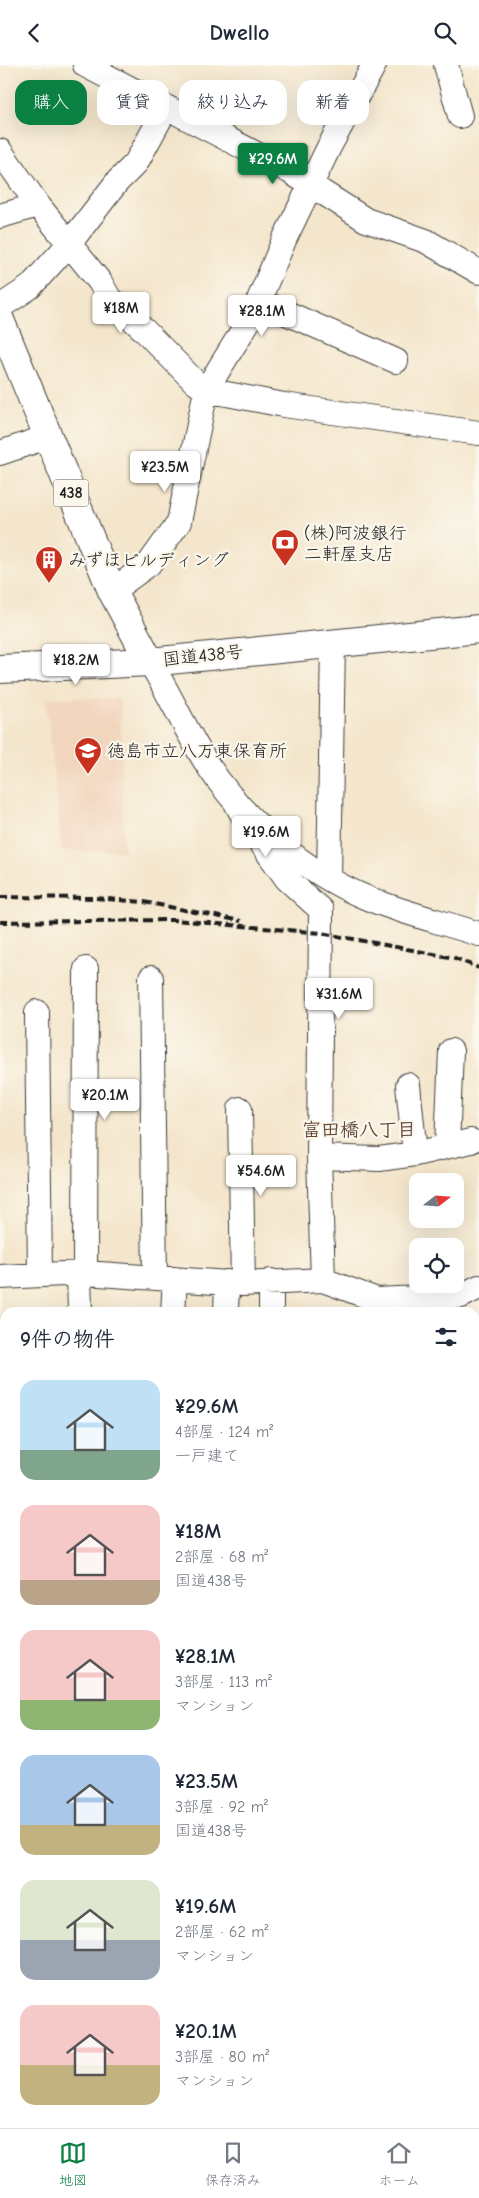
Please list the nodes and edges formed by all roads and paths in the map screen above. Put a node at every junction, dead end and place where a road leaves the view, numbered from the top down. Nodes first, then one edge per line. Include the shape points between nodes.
1 (85, 65) edge
2 (374, 65) edge
3 (446, 65) edge
4 (113, 80) edge
5 (169, 110) edge
6 (460, 116) dead end
7 (157, 125) edge
8 (0, 151) edge
9 (312, 186) junction
10 (38, 205) junction
11 (0, 216) edge
12 (69, 245) junction
13 (479, 272) edge
14 (259, 301) junction
15 (0, 307) edge
16 (0, 320) edge
17 (396, 361) dead end
18 (206, 391) junction
19 (479, 433) edge
20 (47, 437) junction
21 (0, 453) edge
22 (112, 591) junction
23 (479, 629) edge
24 (333, 643) junction
25 (150, 662) junction
26 (0, 669) edge
27 (235, 801) junction
28 (329, 879) junction
29 (479, 934) edge
30 (86, 969) dead end
31 (152, 978) dead end
32 (37, 1012) dead end
33 (451, 1051) dead end
34 (408, 1085) dead end
35 (240, 1109) dead end
36 (471, 1141) dead end
37 (447, 1146) junction
38 (415, 1154) junction
39 (319, 1157) junction
40 (82, 1273) junction
41 (40, 1275) junction
42 (0, 1277) edge
43 (165, 1279) junction
44 (323, 1280) junction
45 (271, 1281) junction
46 (235, 1283) junction
47 (479, 1287) edge
48 (80, 1307) edge
49 (172, 1307) edge
50 (228, 1307) edge
51 (271, 1307) edge
52 (379, 1307) edge

1 - 4 street
2 - 9 street via 329,147
3 - 6 street
5 - 9 street
7 - 12 street via 136,163 117,182
8 - 10 street
9 - 13 street via 366,220 426,241
9 - 14 street via 284,238
10 - 11 street
10 - 12 street
12 - 15 street via 30,287
12 - 18 street via 109,298
14 - 17 street
14 - 18 street
16 - 20 main road, 国道438号 / 438
18 - 19 street
18 - 22 street via 179,522 149,564
20 - 21 street
20 - 22 main road, 国道438号 / 438
22 - 25 main road, 国道438号 / 438
23 - 24 main road, 国道438号
24 - 25 main road, 国道438号
24 - 28 street
25 - 26 main road
25 - 27 street via 204,758
27 - 28 street via 273,839
27 - 39 street via 287,879 321,910
28 - 29 street via 368,899
30 - 40 street
31 - 43 street
32 - 41 street
33 - 37 street
34 - 38 street
35 - 46 street
36 - 37 street
37 - 38 street
38 - 39 street via 379,1159
39 - 44 street
40 - 41 street
40 - 43 street
40 - 48 street
41 - 42 street
43 - 46 street
43 - 49 street
44 - 45 street
44 - 52 street
45 - 46 street
45 - 51 street
46 - 50 street
47 - 52 street via 461,1296

